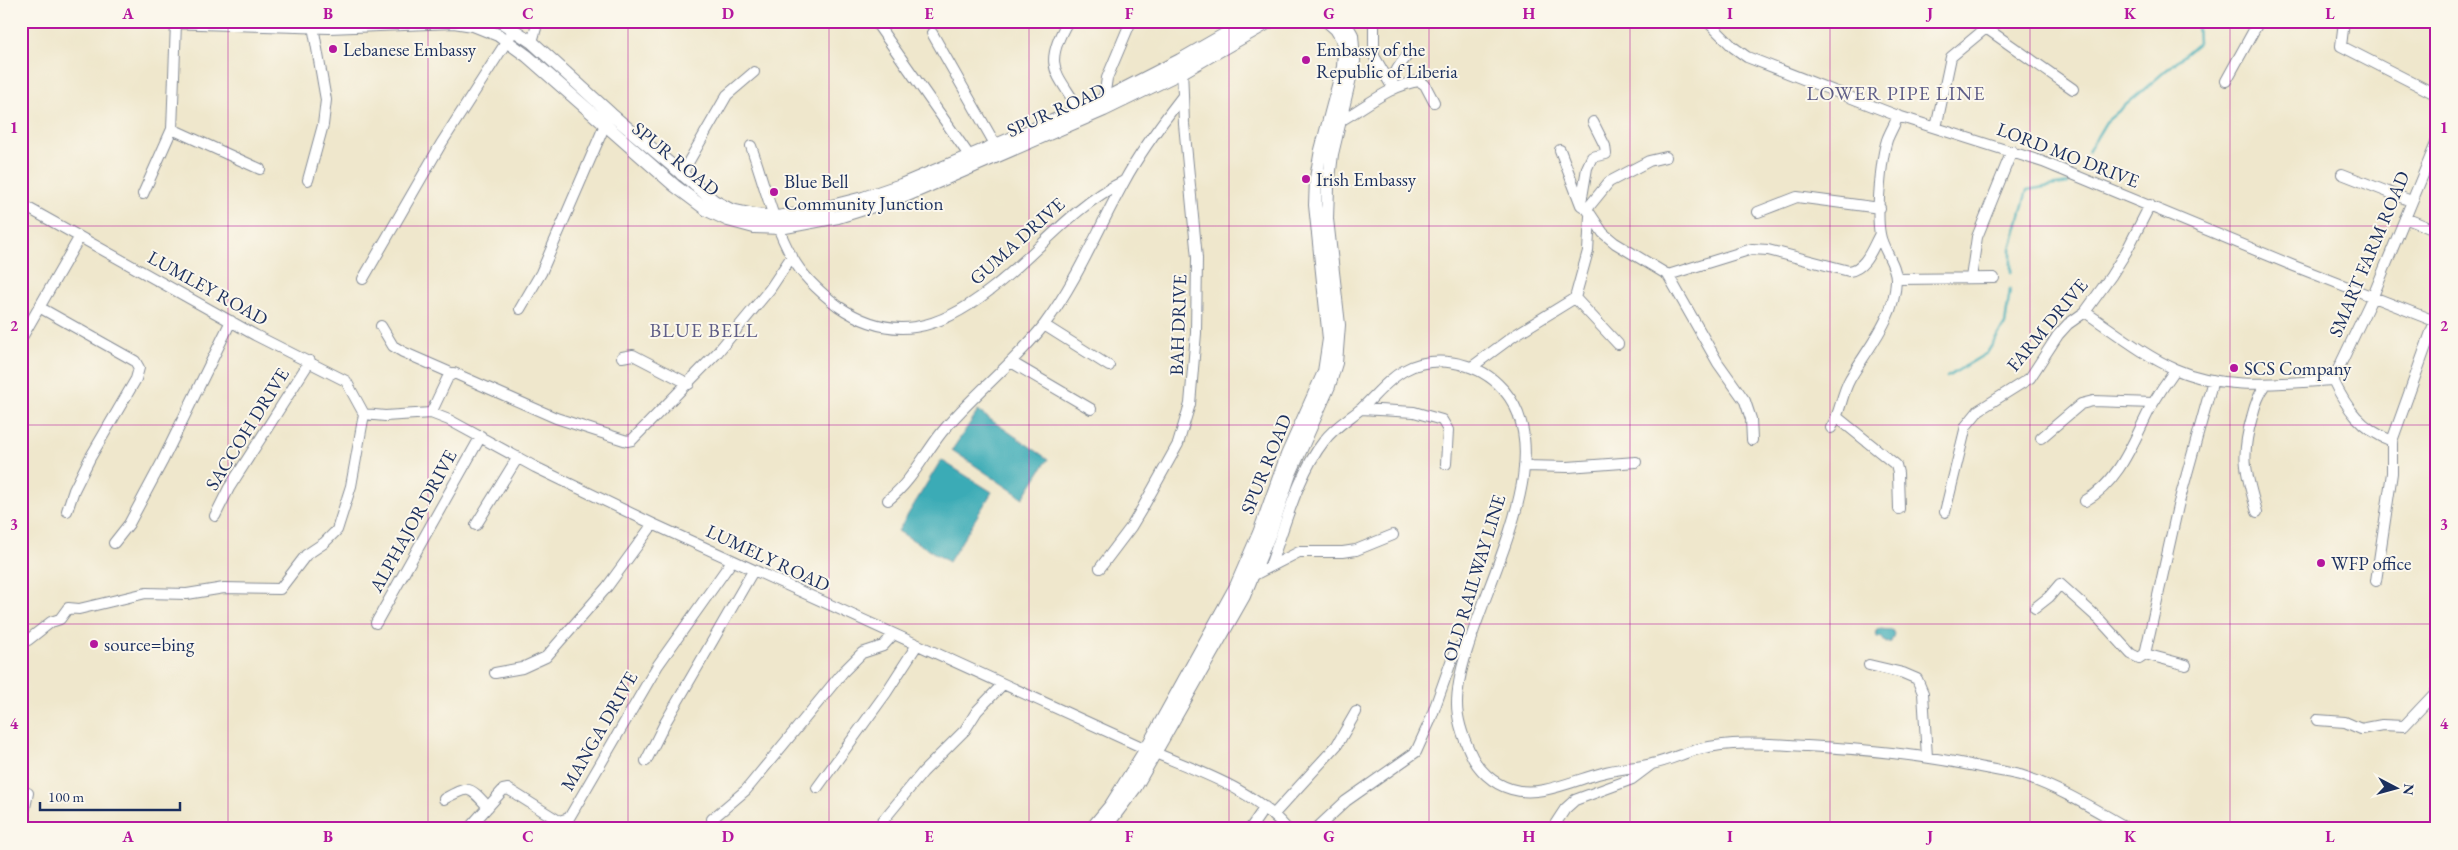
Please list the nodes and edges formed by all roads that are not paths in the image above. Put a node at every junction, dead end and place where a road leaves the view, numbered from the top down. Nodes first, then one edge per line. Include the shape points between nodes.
1 (138, 21) edge
2 (500, 21) edge
3 (538, 21) edge
4 (875, 21) edge
5 (1068, 21) edge
6 (1131, 21) edge
7 (1248, 21) edge
8 (1271, 21) edge
9 (1328, 21) edge
10 (1344, 21) edge
11 (1354, 21) edge
12 (1374, 21) edge
13 (1707, 21) edge
14 (2259, 21) edge
15 (2344, 21) edge
16 (176, 23) junction
17 (208, 23) edge
18 (378, 23) edge
19 (329, 24) edge
20 (1987, 25) edge
21 (313, 26) junction
22 (514, 30) junction
23 (932, 33) dead end
24 (1352, 35) junction
25 (506, 40) junction
26 (532, 42) junction
27 (1220, 44) junction
28 (1410, 52) dead end
29 (1182, 66) junction
30 (754, 72) dead end
31 (2226, 80) dead end
32 (1391, 88) junction
33 (2073, 89) dead end
34 (2437, 95) edge
35 (1182, 98) junction
36 (1434, 102) dead end
37 (1103, 105) junction
38 (1081, 114) junction
39 (1898, 116) junction
40 (608, 119) junction
41 (1340, 121) junction
42 (1593, 122) dead end
43 (1936, 128) junction
44 (172, 129) junction
45 (2437, 141) edge
46 (1015, 143) junction
47 (995, 144) junction
48 (752, 146) dead end
49 (1560, 150) dead end
50 (2012, 151) junction
51 (1666, 157) dead end
52 (973, 161) junction
53 (260, 169) dead end
54 (2342, 174) dead end
55 (681, 175) junction
56 (308, 180) dead end
57 (1124, 181) junction
58 (143, 194) dead end
59 (2412, 202) junction
60 (21, 204) edge
61 (2150, 205) junction
62 (1880, 208) junction
63 (1586, 210) junction
64 (1758, 212) dead end
65 (2405, 218) junction
66 (778, 222) junction
67 (2437, 231) edge
68 (1880, 234) junction
69 (79, 238) junction
70 (792, 256) junction
71 (1668, 275) junction
72 (1971, 278) junction
73 (1994, 278) dead end
74 (363, 279) dead end
75 (1896, 279) junction
76 (2373, 296) junction
77 (1575, 298) junction
78 (39, 308) junction
79 (520, 309) dead end
80 (2085, 312) junction
81 (230, 321) junction
82 (2436, 322) edge
83 (1044, 325) junction
84 (380, 326) dead end
85 (1333, 326) junction
86 (21, 339) edge
87 (1618, 344) dead end
88 (622, 357) dead end
89 (310, 361) junction
90 (1011, 362) junction
91 (1109, 366) dead end
92 (1474, 366) junction
93 (2175, 370) junction
94 (451, 373) junction
95 (2213, 380) junction
96 (2333, 380) junction
97 (690, 384) junction
98 (2266, 386) junction
99 (2154, 403) junction
100 (1360, 408) junction
101 (1091, 409) dead end
102 (430, 413) junction
103 (364, 414) junction
104 (1838, 418) junction
105 (1831, 428) dead end
106 (481, 436) junction
107 (2040, 438) dead end
108 (1752, 440) dead end
109 (2392, 441) junction
110 (518, 457) junction
111 (1636, 462) dead end
112 (1446, 464) dead end
113 (1524, 466) junction
114 (888, 500) dead end
115 (2084, 500) dead end
116 (1899, 509) dead end
117 (67, 511) dead end
118 (1945, 512) dead end
119 (2257, 512) dead end
120 (214, 516) dead end
121 (653, 524) junction
122 (476, 525) dead end
123 (1393, 535) dead end
124 (114, 543) dead end
125 (732, 560) junction
126 (1270, 566) junction
127 (1100, 568) dead end
128 (753, 571) junction
129 (1254, 575) junction
130 (2376, 581) dead end
131 (2035, 608) dead end
132 (376, 623) dead end
133 (893, 635) junction
134 (1472, 638) junction
135 (21, 642) edge
136 (917, 645) junction
137 (2145, 654) junction
138 (1869, 665) dead end
139 (2186, 665) dead end
140 (495, 673) dead end
141 (1003, 684) junction
142 (2437, 691) edge
143 (1356, 712) dead end
144 (2317, 720) dead end
145 (1151, 751) junction
146 (1927, 757) junction
147 (646, 761) dead end
148 (1652, 764) junction
149 (817, 788) dead end
150 (28, 793) dead end
151 (444, 799) dead end
152 (488, 807) junction
153 (1265, 807) junction
154 (1274, 814) junction
155 (712, 819) dead end
156 (470, 827) dead end
157 (25, 829) edge
158 (876, 829) edge
159 (1091, 829) edge
160 (1104, 829) edge
161 (1250, 829) edge
162 (1287, 829) edge
163 (1316, 829) edge
164 (1552, 829) edge
165 (2129, 829) edge

1 - 16 main road, SPUR ROAD
2 - 22 main road, SPUR ROAD
3 - 26 street
4 - 52 street
5 - 38 street via 1056,44 1053,62 1056,76
6 - 37 street via 1115,55
7 - 27 main road, SPUR ROAD
8 - 27 main road, SPUR ROAD
9 - 85 main road, SPUR ROAD via 1342,39 1343,67 1321,150 1315,205
10 - 24 main road, SPUR ROAD
11 - 24 street
12 - 32 street via 1374,56
13 - 39 street, LORD MO DRIVE via 1747,57
14 - 31 street
15 - 34 street via 2341,46
16 - 17 main road, SPUR ROAD
16 - 44 street
17 - 21 main road, SPUR ROAD
18 - 19 main road, SPUR ROAD
18 - 25 main road, SPUR ROAD via 473,24
19 - 21 main road, SPUR ROAD
20 - 33 street
20 - 43 street via 1951,57
21 - 56 street via 326,112
22 - 25 street
22 - 26 main road, SPUR ROAD
23 - 47 street
24 - 41 main road, SPUR ROAD via 1354,61
25 - 40 main road, SPUR ROAD
25 - 74 street
26 - 40 main road, SPUR ROAD
27 - 29 main road, SPUR ROAD
28 - 32 street
29 - 35 street, BAH DRIVE
29 - 37 main road, SPUR ROAD
30 - 55 street via 728,95
32 - 36 street via 1420,81
32 - 41 street
35 - 57 street
35 - 127 street, BAH DRIVE via 1198,258 1190,404 1178,444 1131,527
37 - 38 main road, SPUR ROAD
38 - 46 main road, SPUR ROAD
39 - 43 street, LORD MO DRIVE
39 - 62 street via 1884,153
40 - 55 main road, SPUR ROAD
40 - 66 main road, SPUR ROAD via 675,186 708,210 754,227
40 - 79 street via 541,273
41 - 85 main road, SPUR ROAD via 1332,154 1327,211
42 - 63 street via 1606,154 1592,157 1586,168
43 - 50 street, LORD MO DRIVE
44 - 53 street
44 - 58 street
45 - 59 street, SMART FARM ROAD
46 - 47 main road, SPUR ROAD
46 - 52 main road, SPUR ROAD
47 - 52 main road, SPUR ROAD
48 - 66 street, GUMA DRIVE
49 - 63 street
50 - 61 street, LORD MO DRIVE
50 - 72 street via 1979,230
51 - 63 street via 1649,161 1609,182
52 - 66 main road, SPUR ROAD via 838,217
54 - 59 street
55 - 66 main road, SPUR ROAD via 731,210
57 - 70 street, GUMA DRIVE via 1100,193 1076,211 1031,257 989,291 950,315 915,328 888,328 856,318 828,299
57 - 83 street
59 - 65 street, SMART FARM ROAD
60 - 69 street, LUMLEY ROAD
61 - 76 street, LORD MO DRIVE
61 - 80 street, FARM DRIVE via 2126,252
62 - 64 street via 1797,197
62 - 68 street
63 - 71 street via 1602,233 1615,244
63 - 77 street via 1584,271
65 - 67 street
65 - 76 street, SMART FARM ROAD
66 - 70 street, GUMA DRIVE
68 - 71 street via 1864,264 1857,270 1849,271 1768,250 1752,249
68 - 75 street
69 - 78 street
69 - 81 street, LUMLEY ROAD
70 - 97 street via 770,289
71 - 108 street via 1718,363 1745,401 1751,419
72 - 73 street
72 - 75 street
75 - 104 street via 1885,323 1849,380
76 - 82 street, LORD MO DRIVE
76 - 96 street, SMART FARM ROAD
77 - 87 street
77 - 92 street via 1515,335
78 - 86 street
78 - 117 street via 136,361 139,368 136,379 79,478
80 - 93 street
80 - 118 street, FARM DRIVE via 2058,335 2030,378 1974,414 1962,437
81 - 89 street, LUMLEY ROAD
81 - 124 street via 162,462 129,524
82 - 109 street
83 - 90 street
83 - 91 street
84 - 94 street via 402,352
85 - 129 main road, SPUR ROAD via 1336,363 1329,386 1293,467
85 - 145 main road, SPUR ROAD via 1324,372 1287,455 1245,567
88 - 97 street via 633,354
89 - 103 street, LUMLEY ROAD via 346,380
89 - 120 street, SACCOH DRIVE
90 - 101 street
90 - 114 street via 942,433 910,480
92 - 100 street, OLD RAILWAY LINE via 1430,362 1408,368
92 - 113 street, OLD RAILWAY LINE via 1496,381 1520,411 1524,430
93 - 95 street
93 - 99 street
94 - 97 street via 460,374 556,418 627,441 638,437
94 - 102 street
95 - 98 street
95 - 137 street via 2178,506
96 - 98 street
96 - 109 street via 2344,404 2355,418 2367,429
98 - 119 street via 2255,405 2244,454
99 - 107 street via 2102,401 2082,404
99 - 115 street via 2117,472 2094,495
100 - 112 street via 1414,412 1442,420 1448,430
100 - 126 street, OLD RAILWAY LINE via 1324,440 1312,460
102 - 103 street, LUMELY ROAD
102 - 106 street, LUMELY ROAD
103 - 135 street via 350,491 337,530 306,554 280,590 224,588 187,594 146,593 79,609 68,608 60,619
104 - 105 street
104 - 116 street via 1896,465
106 - 110 street, LUMELY ROAD
106 - 132 street, ALPHAJOR DRIVE
109 - 130 street via 2392,473
110 - 121 street, LUMELY ROAD
110 - 122 street
111 - 113 street via 1568,467
113 - 134 street, OLD RAILWAY LINE via 1512,525
121 - 125 street, LUMELY ROAD
121 - 140 street via 607,587 546,657 522,668
123 - 126 street via 1356,550 1299,552
125 - 128 street, LUMELY ROAD
125 - 152 street, MANGA DRIVE via 658,665 568,818 560,821 508,788
126 - 129 street
128 - 133 street, LUMELY ROAD
128 - 147 street
129 - 145 main road, SPUR ROAD
131 - 137 street via 2060,584 2131,654 2139,658
133 - 136 street, LUMELY ROAD
133 - 155 street via 883,646 862,653 746,790
134 - 148 street, OLD RAILWAY LINE via 1457,699 1458,719 1474,762 1483,773 1510,789 1526,791 1548,789 1624,768
134 - 163 street via 1459,647 1452,659 1416,752 1346,801
136 - 141 street, LUMELY ROAD
136 - 149 street
137 - 139 street
138 - 146 street via 1917,679 1923,693
141 - 145 street, LUMELY ROAD
141 - 158 street via 976,711 965,730 923,772
142 - 144 street via 2404,726 2382,725 2361,729 2345,722
143 - 154 street via 1337,745
145 - 153 street, LUMELY ROAD via 1218,779
145 - 159 main road, SPUR ROAD
145 - 160 main road, SPUR ROAD via 1122,808
146 - 148 street, OLD RAILWAY LINE via 1738,742 1701,748
146 - 165 street, OLD RAILWAY LINE via 2018,775
148 - 164 street, OLD RAILWAY LINE via 1632,779 1575,800 1564,809
150 - 157 street
151 - 152 street via 462,789 470,790
152 - 156 street, MANGA DRIVE
153 - 154 street, LUMELY ROAD
153 - 161 street
154 - 162 street, LUMELY ROAD

